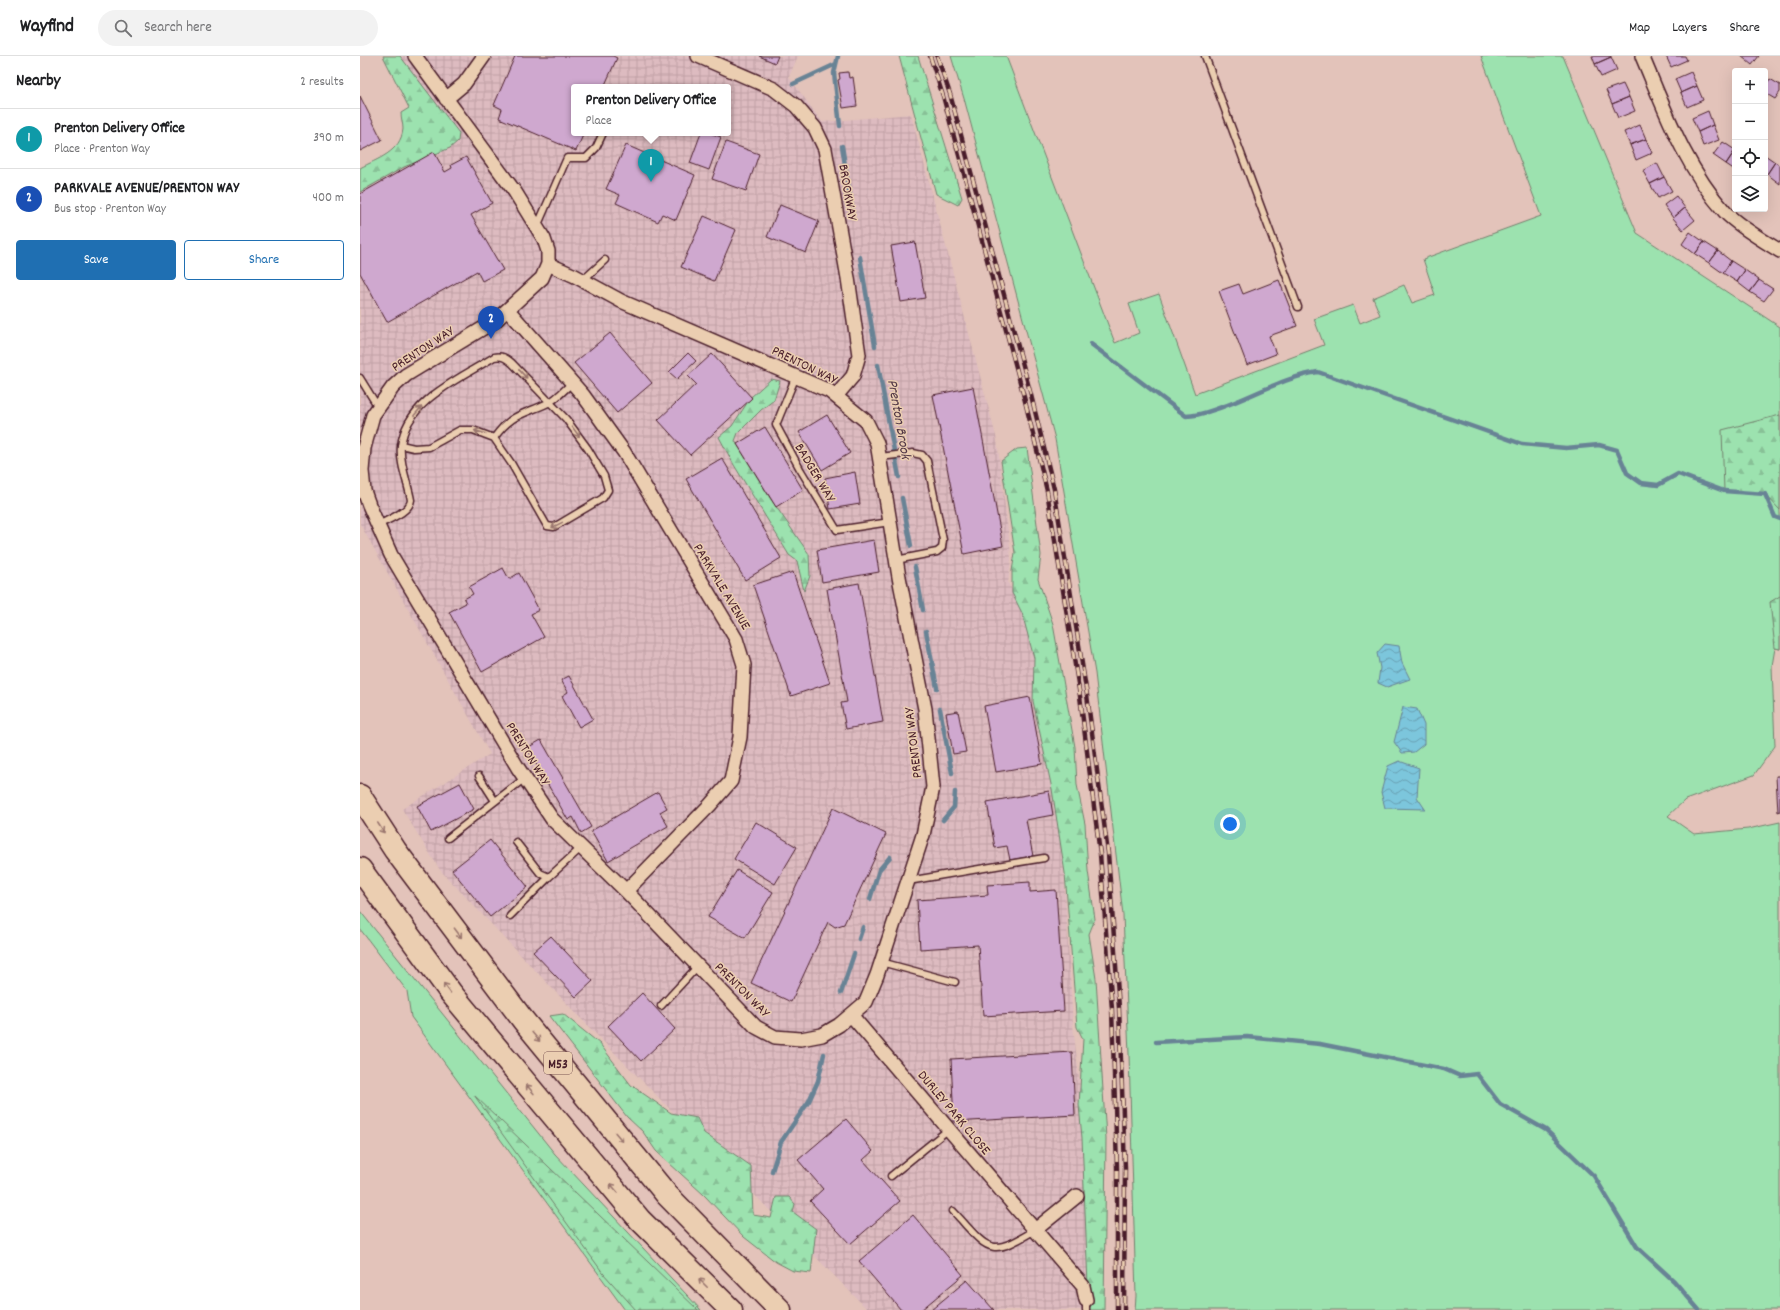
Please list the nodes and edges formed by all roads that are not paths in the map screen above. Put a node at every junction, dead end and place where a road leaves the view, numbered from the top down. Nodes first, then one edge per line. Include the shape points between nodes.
1 (415, 56) edge
2 (484, 56) edge
3 (698, 56) edge
4 (1205, 56) edge
5 (1642, 56) edge
6 (446, 99) junction
7 (602, 136) edge
8 (538, 227) junction
9 (1780, 251) edge
10 (605, 260) dead end
11 (548, 264) junction
12 (583, 280) junction
13 (1298, 307) dead end
14 (508, 310) junction
15 (796, 376) junction
16 (360, 378) edge
17 (572, 383) junction
18 (362, 386) edge
19 (836, 396) junction
20 (550, 403) junction
21 (378, 407) junction
22 (494, 438) junction
23 (401, 445) junction
24 (880, 457) junction
25 (890, 522) junction
26 (377, 526) junction
27 (896, 560) junction
28 (479, 776) dead end
29 (525, 778) junction
30 (360, 796) edge
31 (494, 801) junction
32 (448, 838) dead end
33 (516, 842) dead end
34 (581, 848) junction
35 (1044, 858) dead end
36 (360, 869) edge
37 (549, 877) junction
38 (908, 881) junction
39 (626, 891) junction
40 (510, 916) dead end
41 (881, 962) junction
42 (698, 966) junction
43 (955, 982) dead end
44 (661, 1006) dead end
45 (851, 1015) junction
46 (949, 1129) junction
47 (891, 1176) dead end
48 (1077, 1196) dead end
49 (953, 1211) dead end
50 (1035, 1230) junction
51 (1086, 1305) edge
52 (731, 1310) edge
53 (780, 1310) edge

1 - 6 street
2 - 6 street via 464,84
3 - 19 street, BROOKWAY via 774,89 796,106 815,128 825,149 859,355 853,376
4 - 13 lane
5 - 9 street via 1678,142 1700,179 1726,213
6 - 8 street
7 - 8 lane via 596,148 586,158 568,158
8 - 11 street via 548,252
10 - 12 lane
11 - 12 street, PRENTON WAY
11 - 14 street, PRENTON WAY via 542,278
12 - 15 street, PRENTON WAY via 621,301
14 - 17 street, PARKVALE AVENUE
14 - 21 street, PRENTON WAY via 495,322 406,375
15 - 19 street, PRENTON WAY
15 - 25 lane, BADGER WAY via 776,425 837,530
16 - 18 lane
17 - 20 lane
17 - 39 street, PARKVALE AVENUE via 624,452 736,639 744,665 740,737 731,781
18 - 21 lane
19 - 24 street, PRENTON WAY via 866,421 877,443
20 - 22 lane via 523,412 509,420
20 -> 22 lane via 566,419 604,476 608,490 603,498 554,527 547,526
23 -> 20 lane via 413,416 428,399 494,357 505,357
21 - 26 street, PRENTON WAY via 367,432 362,471 364,492
22 -> 23 lane via 473,430 460,430 429,447 414,448
23 - 26 lane via 411,504
24 - 25 street, PRENTON WAY
24 - 27 lane via 913,453 922,455 927,462 943,540 942,548 937,552
25 - 27 street, PRENTON WAY
26 - 29 street, PRENTON WAY via 391,555
27 - 38 street, PRENTON WAY via 925,709 933,787 924,835
28 - 31 lane
29 - 31 lane
29 - 34 street, PRENTON WAY via 552,819
30 -> 53 highway, M53 via 395,850 528,1026 667,1195
31 - 32 lane
33 - 37 lane via 540,872
34 - 37 lane
34 - 39 street, PRENTON WAY
35 - 38 lane
52 -> 36 highway, M53 via 635,1214 451,993
37 - 40 lane
38 - 41 street, PRENTON WAY
39 - 42 street, PRENTON WAY
41 - 43 lane
41 - 45 street, PRENTON WAY via 866,1002
42 - 44 lane
42 - 45 street, PRENTON WAY via 756,1027 775,1037 801,1039 822,1035
45 - 46 street, DURLEY PARK CLOSE
46 - 47 lane
46 - 50 street, DURLEY PARK CLOSE
48 - 50 street
49 - 50 lane via 985,1244 994,1248 1015,1243
50 - 51 street, DURLEY PARK CLOSE via 1083,1286

